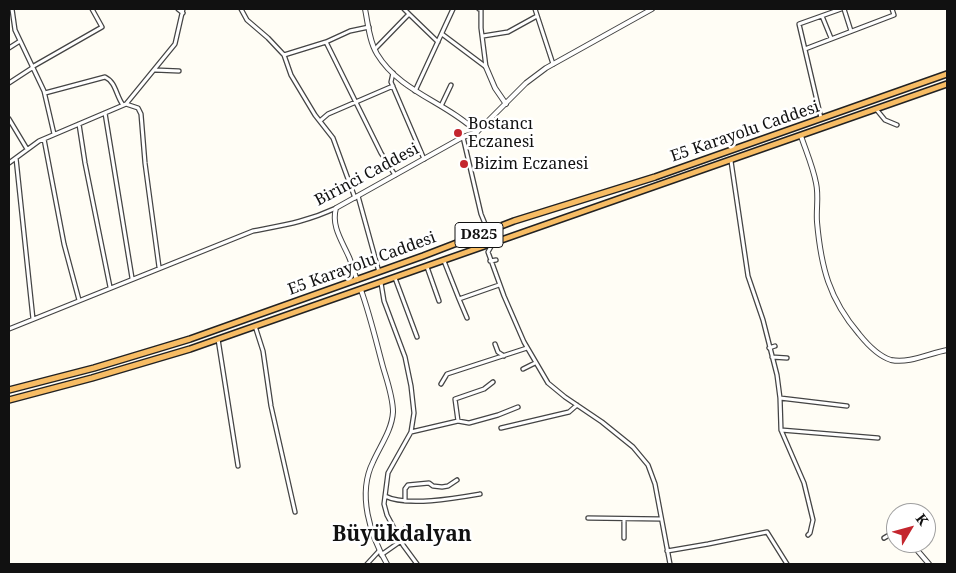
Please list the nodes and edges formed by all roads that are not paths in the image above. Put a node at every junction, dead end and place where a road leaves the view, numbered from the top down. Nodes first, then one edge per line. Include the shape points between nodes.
1 (12, 9) edge
2 (92, 9) edge
3 (178, 9) edge
4 (241, 9) edge
5 (365, 9) edge
6 (404, 9) edge
7 (453, 9) edge
8 (481, 9) edge
9 (535, 9) edge
10 (652, 9) edge
11 (842, 9) edge
12 (892, 9) edge
13 (183, 11) edge
14 (409, 14) junction
15 (11, 15) edge
16 (537, 16) junction
17 (822, 16) junction
18 (368, 27) junction
19 (851, 31) junction
20 (442, 34) junction
21 (483, 36) junction
22 (831, 38) junction
23 (20, 41) junction
24 (326, 42) junction
25 (438, 42) junction
26 (9, 48) edge
27 (375, 49) junction
28 (805, 49) junction
29 (284, 55) junction
30 (553, 64) junction
31 (486, 67) junction
32 (32, 68) junction
33 (155, 70) junction
34 (179, 71) dead end
35 (393, 73) junction
36 (947, 74) edge
37 (9, 83) edge
38 (947, 84) edge
39 (451, 85) dead end
40 (393, 86) junction
41 (415, 91) junction
42 (44, 93) junction
43 (355, 101) junction
44 (125, 104) junction
45 (506, 104) junction
46 (441, 106) junction
47 (876, 110) junction
48 (105, 113) junction
49 (9, 119) edge
50 (821, 119) junction
51 (321, 120) junction
52 (80, 124) junction
53 (897, 125) dead end
54 (477, 132) junction
55 (54, 134) junction
56 (801, 136) junction
57 (463, 137) junction
58 (44, 139) junction
59 (28, 149) junction
60 (16, 158) junction
61 (424, 159) junction
62 (731, 161) junction
63 (9, 162) edge
64 (395, 175) junction
65 (357, 197) junction
66 (336, 208) junction
67 (491, 230) junction
68 (479, 234) junction
69 (495, 243) junction
70 (483, 247) junction
71 (444, 260) junction
72 (496, 260) dead end
73 (490, 261) junction
74 (427, 266) junction
75 (159, 267) junction
76 (379, 272) junction
77 (394, 277) junction
78 (132, 278) junction
79 (357, 280) junction
80 (381, 283) junction
81 (499, 285) junction
82 (110, 287) junction
83 (361, 290) junction
84 (460, 299) junction
85 (79, 300) junction
86 (440, 301) dead end
87 (467, 318) dead end
88 (33, 319) junction
89 (255, 326) junction
90 (9, 329) edge
91 (417, 337) dead end
92 (218, 339) junction
93 (495, 344) dead end
94 (775, 346) dead end
95 (527, 348) junction
96 (769, 348) junction
97 (947, 350) edge
98 (504, 356) junction
99 (772, 357) junction
100 (787, 358) dead end
101 (535, 362) junction
102 (523, 369) dead end
103 (494, 382) dead end
104 (441, 384) dead end
105 (9, 390) edge
106 (780, 398) junction
107 (9, 400) edge
108 (577, 406) junction
109 (847, 406) dead end
110 (518, 407) dead end
111 (458, 421) junction
112 (500, 428) dead end
113 (781, 430) junction
114 (411, 432) junction
115 (878, 438) dead end
116 (238, 466) dead end
117 (457, 480) dead end
118 (480, 494) dead end
119 (385, 496) junction
120 (404, 502) junction
121 (296, 512) dead end
122 (588, 518) dead end
123 (624, 519) junction
124 (660, 519) junction
125 (408, 526) dead end
126 (398, 535) junction
127 (808, 535) dead end
128 (624, 538) dead end
129 (401, 541) junction
130 (668, 551) junction
131 (380, 553) junction
132 (919, 553) edge
133 (367, 564) edge
134 (387, 564) edge
135 (417, 564) edge
136 (670, 564) edge
137 (787, 564) edge
138 (929, 564) edge

1 - 15 street
2 - 32 street via 102,27
3 - 13 street
4 - 29 street via 247,20
5 - 18 street
6 - 14 street
7 - 20 street
8 - 21 street
9 - 16 street
10 - 30 street, Birinci Caddesi
11 - 17 street
11 - 19 street
12 - 19 street via 894,15
13 - 33 street via 175,44
14 - 25 street
14 - 27 street
15 - 23 street
16 - 21 street via 508,32
16 - 30 street
17 - 22 street
17 - 28 street via 799,24
18 - 24 street
18 - 27 street
19 - 22 street
20 - 25 street
20 - 31 street
21 - 31 street
22 - 28 street
23 - 26 street
23 - 32 street
24 - 29 street
24 - 43 street
25 - 41 street
27 - 35 street
28 - 50 street
29 - 51 street via 291,75
30 - 45 street, Birinci Caddesi via 526,83
31 - 45 street
32 - 37 street
32 - 42 street
33 - 34 street
33 - 44 street
35 - 40 street
35 - 41 street
36 - 50 highway, E5 Karayolu Caddesi / D825
38 - 47 highway, E5 Karayolu Caddesi / D825
39 - 46 street
40 - 43 street
40 - 61 street
41 - 46 street
42 - 44 street via 105,77 112,82 116,95
42 - 55 street
43 - 51 street
43 - 64 street
44 - 48 street
44 - 75 street via 138,108 141,114
45 - 54 street, Birinci Caddesi
46 - 54 street
47 - 53 street via 885,120
47 - 56 highway, E5 Karayolu Caddesi / D825
48 - 52 street
48 - 78 street
49 - 59 street
50 - 67 highway, E5 Karayolu Caddesi / D825
51 - 65 street via 333,138
52 - 55 street
52 - 82 street
54 - 57 street, Birinci Caddesi
55 - 58 street
56 - 62 highway, E5 Karayolu Caddesi / D825
56 - 97 street via 816,183 817,221 825,273 840,308 868,345 890,360 901,361
57 - 61 street, Birinci Caddesi
57 - 67 street via 481,214
58 - 59 street
58 - 85 street via 64,244
59 - 60 street
60 - 63 street
60 - 88 street
61 - 64 street, Birinci Caddesi
62 - 69 highway, E5 Karayolu Caddesi / D825
62 - 96 street via 745,262
64 - 65 street, Birinci Caddesi
65 - 66 street, Birinci Caddesi
65 - 76 street
66 - 75 street, Birinci Caddesi via 314,218 253,231
66 - 79 street via 336,228
67 - 68 highway, E5 Karayolu Caddesi / D825
67 - 69 highway
68 - 70 highway
68 - 76 highway, E5 Karayolu Caddesi / D825
69 - 70 highway, E5 Karayolu Caddesi / D825
69 - 73 street via 488,252
70 - 71 highway, E5 Karayolu Caddesi / D825
71 - 74 highway, E5 Karayolu Caddesi / D825
71 - 84 street
72 - 73 street
73 - 81 street
74 - 77 highway, E5 Karayolu Caddesi / D825
74 - 86 street
75 - 78 street, Birinci Caddesi
76 - 79 highway, E5 Karayolu Caddesi / D825
77 - 80 highway, E5 Karayolu Caddesi / D825
77 - 91 street
78 - 82 street, Birinci Caddesi
79 - 105 highway, E5 Karayolu Caddesi / D825 via 190,339
80 - 83 highway, E5 Karayolu Caddesi / D825
80 - 114 street via 384,301 406,357 414,413
81 - 84 street
81 - 95 street
82 - 85 street, Birinci Caddesi
83 - 89 highway, E5 Karayolu Caddesi / D825
83 - 131 street via 393,412 366,488 367,515
84 - 87 street
85 - 88 street, Birinci Caddesi
88 - 90 street, Birinci Caddesi
89 - 92 highway, E5 Karayolu Caddesi / D825
89 - 121 street
92 - 107 highway, E5 Karayolu Caddesi / D825
92 - 116 street
93 - 98 street
94 - 96 street
95 - 98 street
95 - 101 street
96 - 99 street
98 - 104 street via 447,374
99 - 100 street
99 - 106 street
101 - 102 street
101 - 108 street via 548,383
103 - 111 street via 455,399
106 - 109 street
106 - 113 street
108 - 112 street via 569,412
108 - 124 street via 633,447 648,465 655,484
110 - 111 street via 469,423
111 - 114 street
113 - 115 street
113 - 127 street via 804,483 813,520
114 - 119 street via 388,473
117 - 120 street via 440,487 408,485
118 - 120 street
119 - 120 street
119 - 126 street via 387,515
122 - 123 street
123 - 124 street
123 - 128 street
124 - 130 street
125 - 126 street
126 - 129 street
129 - 131 street
129 - 135 street
130 - 136 street
130 - 137 street via 767,532
131 - 133 street
131 - 134 street
132 - 138 street

